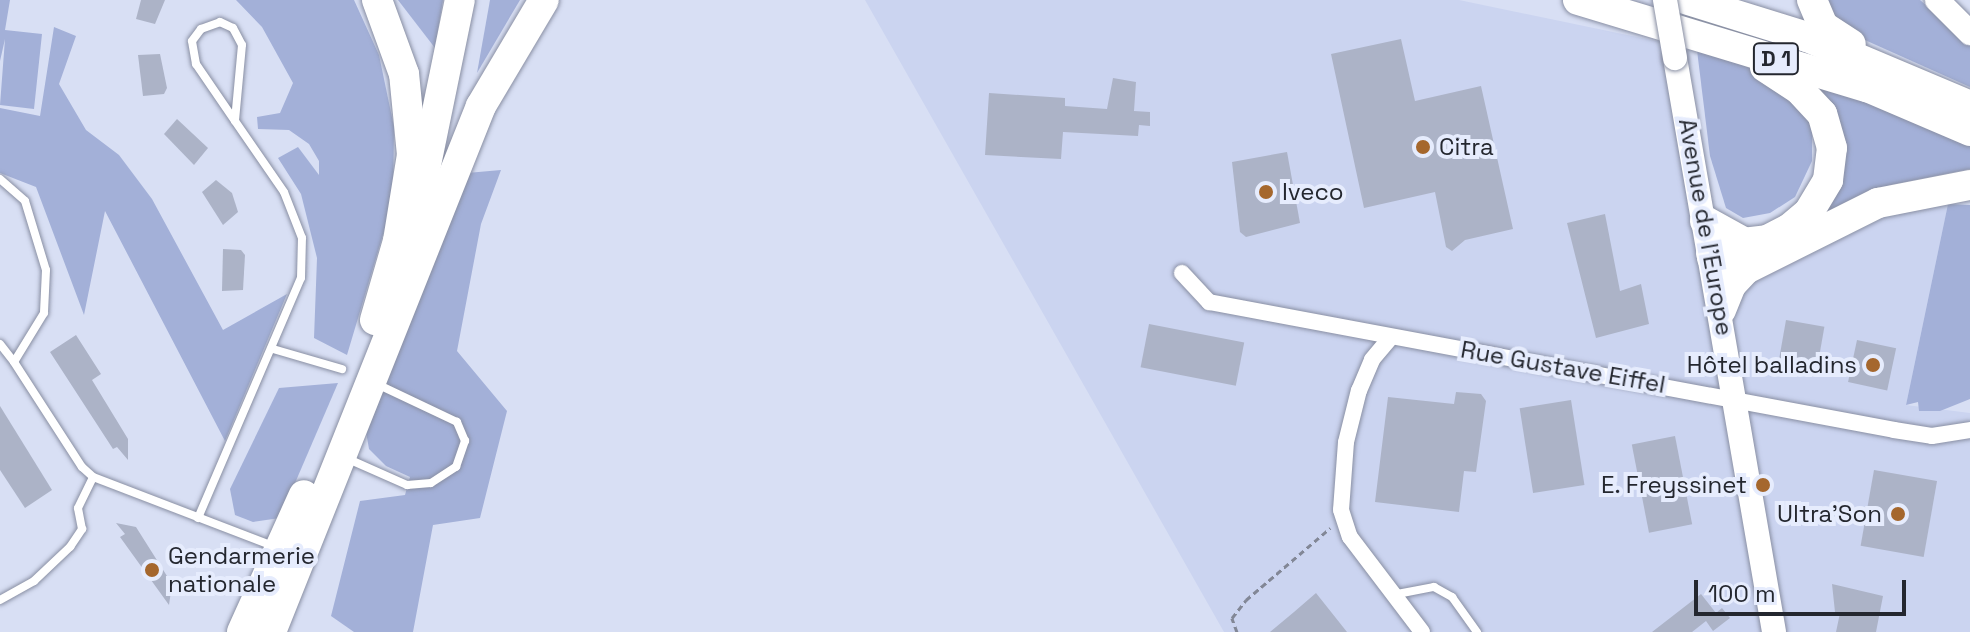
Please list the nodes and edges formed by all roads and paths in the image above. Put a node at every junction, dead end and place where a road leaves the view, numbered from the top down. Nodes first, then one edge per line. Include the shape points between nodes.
1 (377, 0) edge
2 (460, 0) edge
3 (475, 0) edge
4 (544, 0) edge
5 (1578, 0) edge
6 (1740, 0) edge
7 (1812, 0) edge
8 (1937, 0) edge
9 (1675, 6) edge
10 (1969, 28) edge
11 (1970, 104) edge
12 (235, 121) junction
13 (1970, 131) edge
14 (0, 179) edge
15 (1970, 185) edge
16 (1705, 221) junction
17 (1711, 255) junction
18 (1745, 256) junction
19 (1182, 273) dead end
20 (1721, 310) junction
21 (1391, 337) junction
22 (384, 342) junction
23 (0, 344) edge
24 (273, 349) junction
25 (14, 362) junction
26 (361, 376) junction
27 (1735, 400) junction
28 (1970, 430) edge
29 (340, 455) junction
30 (93, 477) junction
31 (198, 518) junction
32 (1344, 521) junction
33 (290, 553) junction
34 (1392, 595) junction
35 (0, 600) edge
36 (242, 632) edge
37 (271, 632) edge
38 (1237, 632) edge
39 (1422, 632) edge
40 (1477, 632) edge
41 (1774, 632) edge

1 - 26 highway via 404,74 412,155 398,241
2 - 26 highway via 416,220
3 - 22 highway via 439,162
4 - 22 highway via 481,106
5 - 9 highway, D 1
6 - 9 highway
7 - 11 highway via 1817,17 1832,35
8 - 10 street
9 - 11 highway, D 1 via 1807,37
9 - 13 highway, D 1
9 - 16 street, Avenue de l'Europe, bridge via 1675,58
9 - 18 highway via 1775,71 1822,114 1832,148 1823,191 1789,229
12 - 12 lane via 242,45 233,28 220,22 201,29 192,41 196,64
12 - 24 lane via 284,192 302,238 301,278
14 - 25 lane via 25,201 46,270 44,313
15 - 18 highway via 1878,203
16 - 17 street, Avenue de l'Europe
16 - 18 highway
17 - 18 highway via 1717,246
17 - 20 street, Avenue de l'Europe
18 - 20 highway
19 - 21 street, Rue Gustave Eiffel via 1209,302
20 - 27 street, Avenue de l'Europe
21 - 27 street, Rue Gustave Eiffel
21 - 32 street via 1372,360 1349,429 1339,489
22 - 29 highway
23 - 25 lane
24 - 26 lane
24 - 31 lane
25 - 30 lane
26 - 29 lane via 457,422 465,441 456,467 431,483 407,485
26 - 33 highway
27 - 28 street, Rue Gustave Eiffel via 1932,436
27 - 41 street, Avenue de l'Europe
29 - 33 highway
30 - 31 lane
30 - 35 lane via 78,508 82,529 70,547 34,581
31 - 33 lane
32 - 34 street
32 - 38 path via 1246,600 1232,618
33 - 36 highway
33 - 37 highway
34 - 39 street
34 - 40 lane via 1434,587 1452,597

